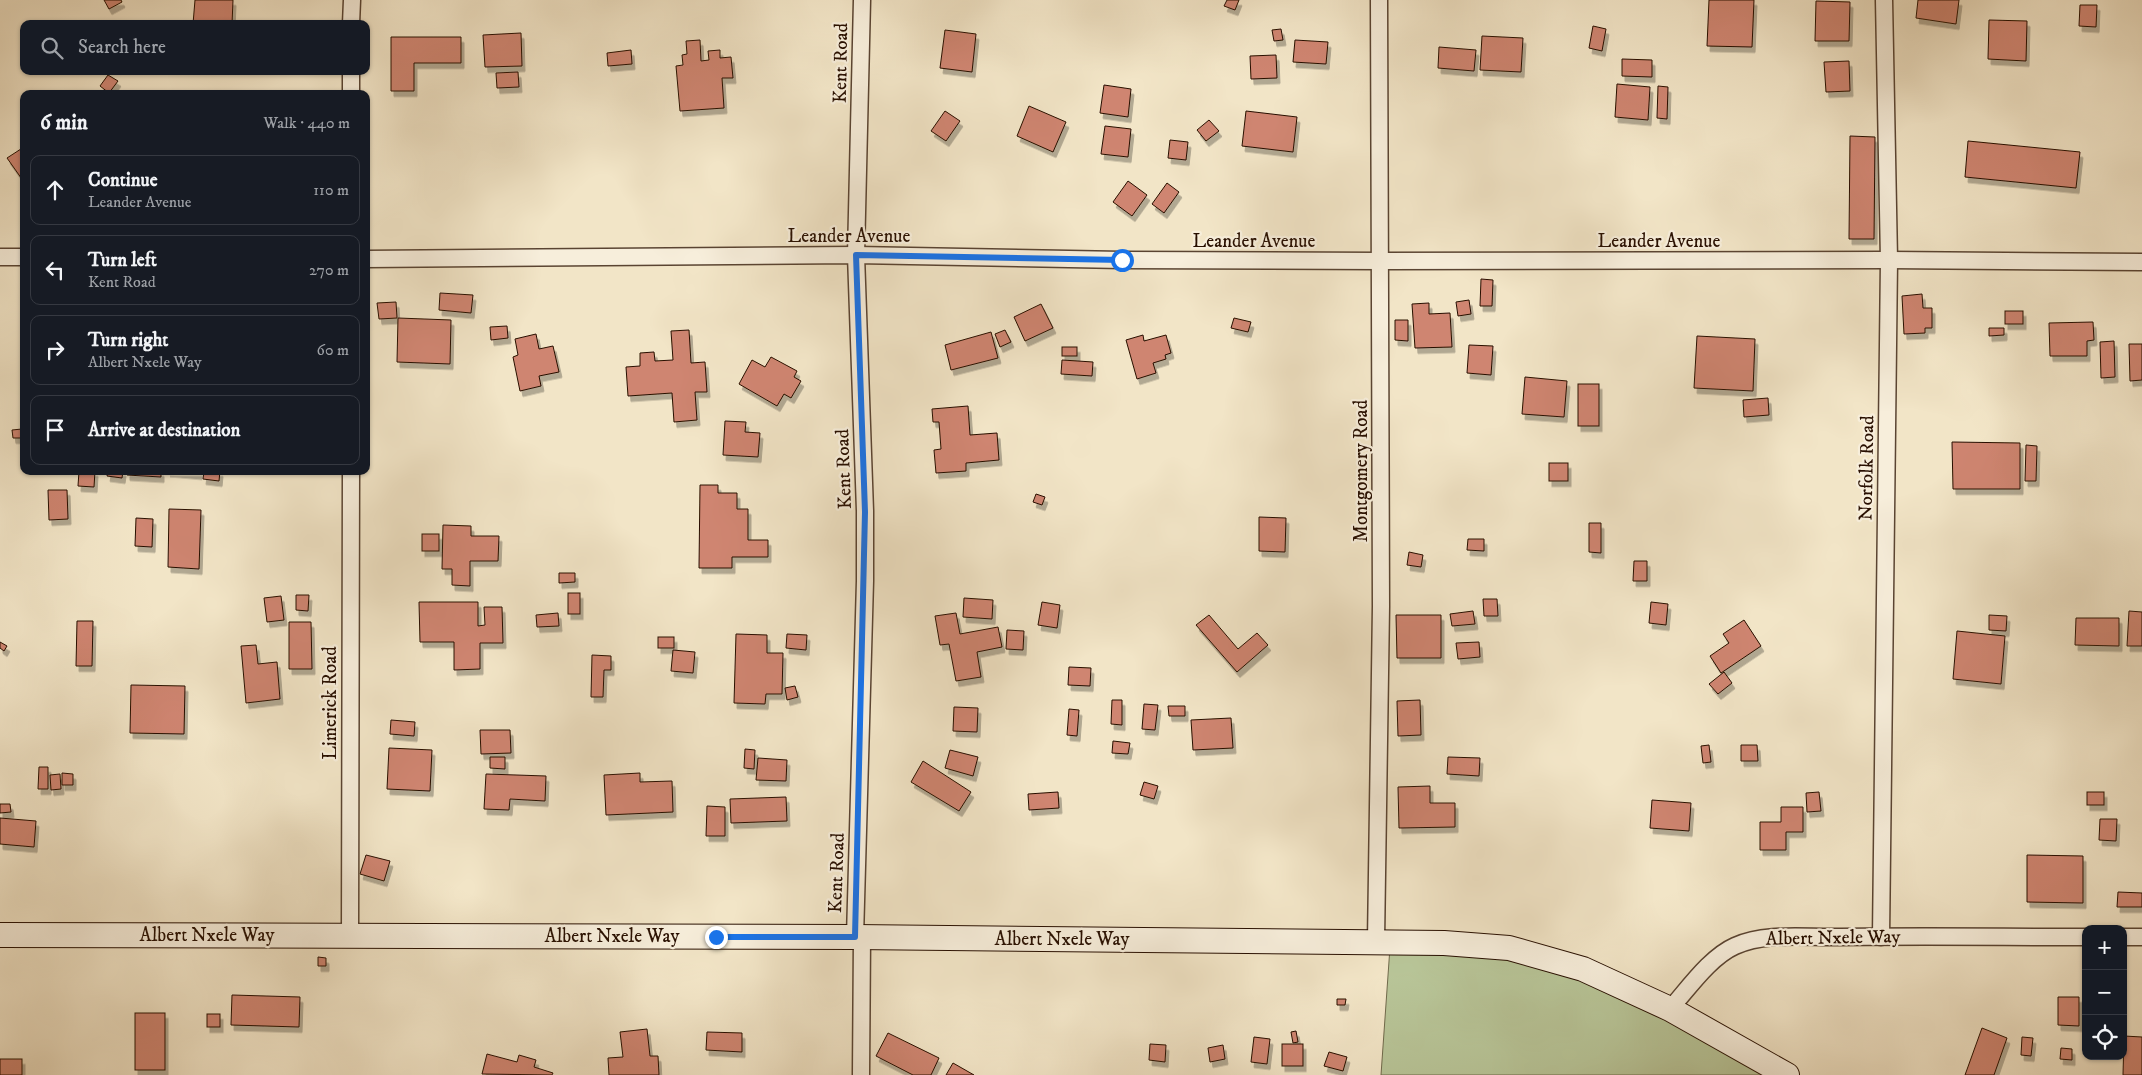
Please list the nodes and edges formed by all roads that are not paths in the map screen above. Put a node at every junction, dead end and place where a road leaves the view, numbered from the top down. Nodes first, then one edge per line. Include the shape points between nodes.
1 (352, 0) edge
2 (862, 0) edge
3 (1379, 0) edge
4 (1884, 0) edge
5 (352, 20) edge
6 (351, 75) edge
7 (351, 90) edge
8 (856, 255) junction
9 (0, 256) edge
10 (20, 257) edge
11 (370, 259) edge
12 (1889, 260) junction
13 (1380, 262) junction
14 (2142, 262) edge
15 (351, 475) edge
16 (350, 934) junction
17 (0, 935) edge
18 (1881, 936) junction
19 (859, 937) junction
20 (2082, 937) edge
21 (2127, 937) edge
22 (2142, 937) edge
23 (1376, 941) junction
24 (1670, 1010) junction
25 (861, 1075) edge
26 (1787, 1075) edge

1 - 5 street
2 - 8 street, Kent Road
3 - 13 street, Montgomery Road
4 - 12 street, Norfolk Road
6 - 7 street
8 - 11 street, Leander Avenue
8 - 13 street, Leander Avenue
8 - 19 street, Kent Road via 865,522
9 - 10 street
12 - 13 street, Leander Avenue
12 - 14 street, Leander Avenue
12 - 18 street, Norfolk Road
13 - 23 street, Montgomery Road via 1381,606
15 - 16 street, Limerick Road
16 - 17 main road, Albert Nxele Way
16 - 19 main road, Albert Nxele Way
18 - 20 street, Albert Nxele Way
18 - 24 street, Albert Nxele Way via 1770,938 1733,947 1698,977
19 - 23 main road, Albert Nxele Way
19 - 25 street, Kent Road
21 - 22 street
23 - 24 main road, Albert Nxele Way via 1509,948 1583,969
24 - 26 main road

